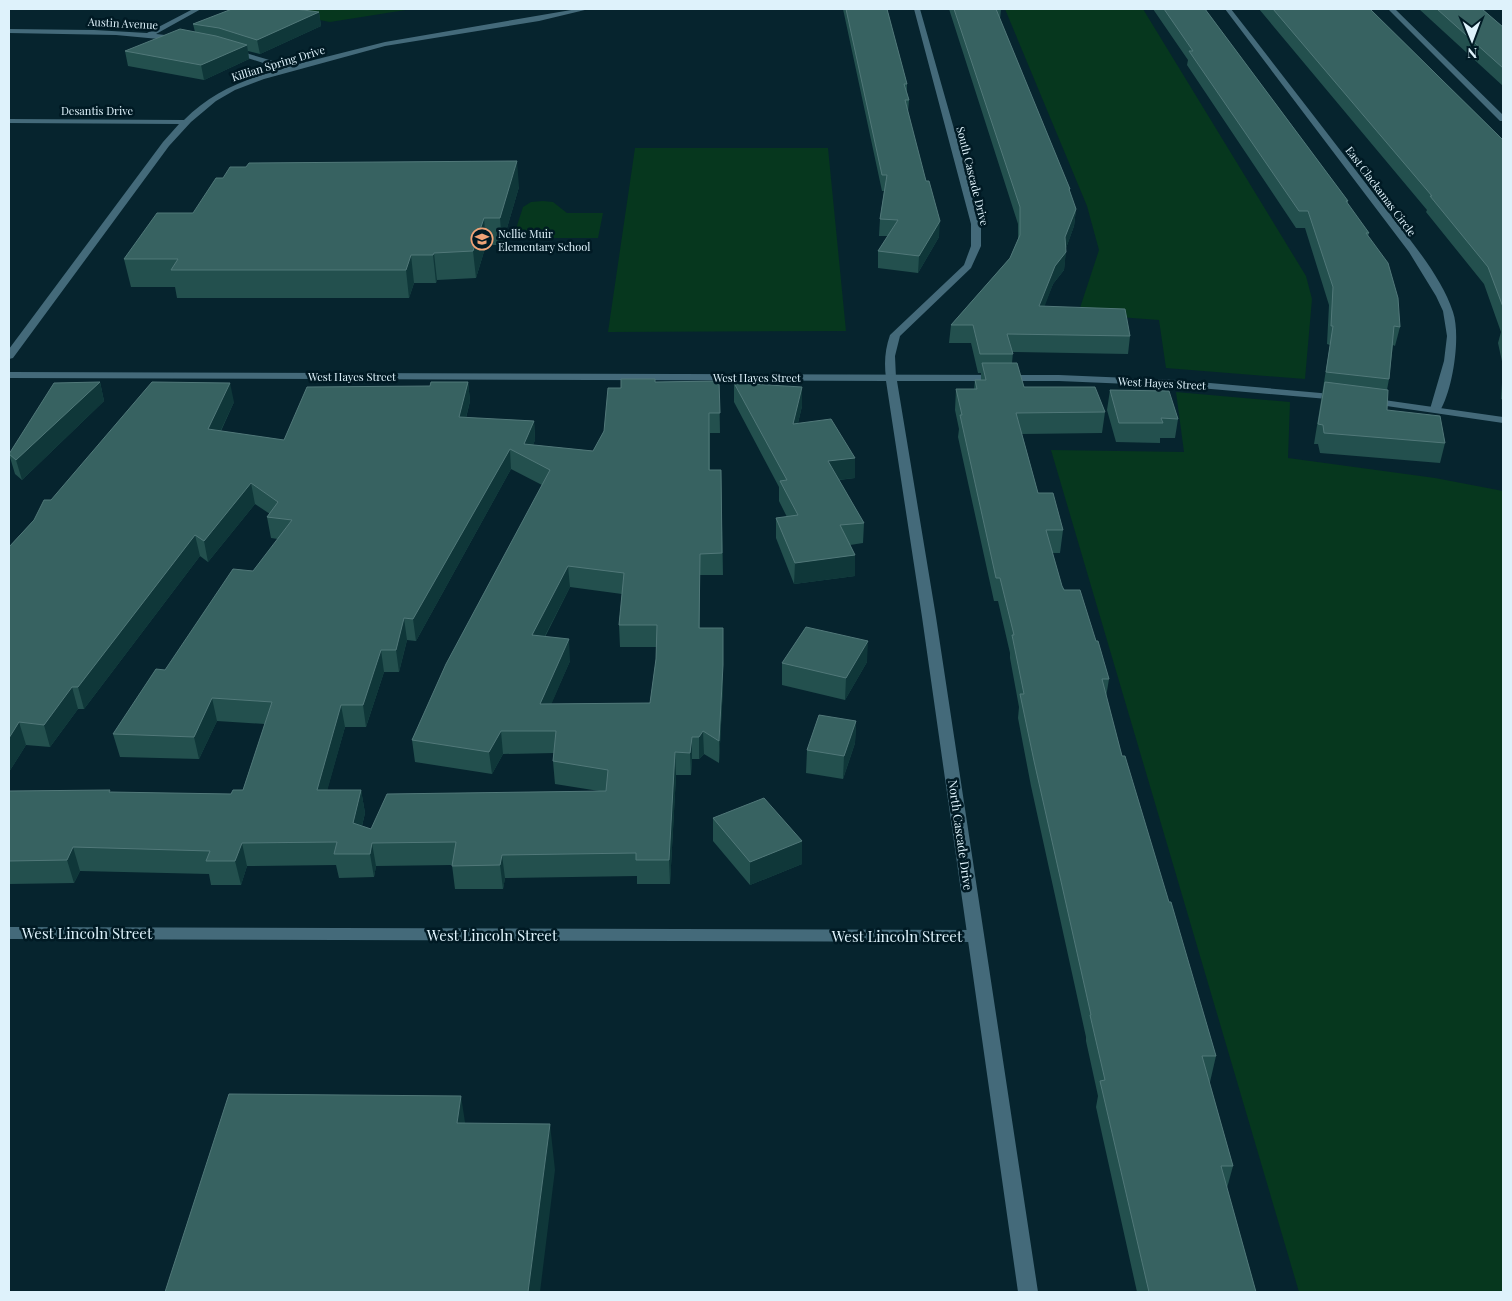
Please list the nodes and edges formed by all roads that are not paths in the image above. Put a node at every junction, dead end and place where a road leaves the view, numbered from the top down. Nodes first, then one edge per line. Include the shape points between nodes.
1 (198, 9) edge
2 (586, 9) edge
3 (917, 9) edge
4 (1228, 9) edge
5 (1391, 9) edge
6 (9, 32) edge
7 (149, 34) junction
8 (185, 40) edge
9 (221, 47) edge
10 (291, 69) junction
11 (1503, 119) edge
12 (9, 121) edge
13 (185, 122) junction
14 (9, 356) edge
15 (9, 375) edge
16 (891, 378) junction
17 (1436, 410) junction
18 (1503, 420) edge
19 (9, 933) edge
20 (976, 936) junction
21 (1028, 1292) edge

1 - 7 street
2 - 10 street, Killian Spring Drive via 394,43
3 - 16 street, South Cascade Drive via 976,224 976,246 968,266 895,335 890,348
4 - 17 street, East Clackamas Circle via 1414,251 1436,286 1448,313 1452,336 1448,367
5 - 11 street
6 - 7 street, Austin Avenue
7 - 8 street, Austin Avenue
9 - 10 street
10 - 13 street, Killian Spring Drive via 232,88
12 - 13 street, Desantis Drive
13 - 14 street, Killian Spring Drive
15 - 16 street, West Hayes Street
16 - 17 street, West Hayes Street via 1140,381 1351,398
16 - 20 street, North Cascade Drive
17 - 18 street, West Hayes Street
19 - 20 street, West Lincoln Street
20 - 21 street, North Cascade Drive

